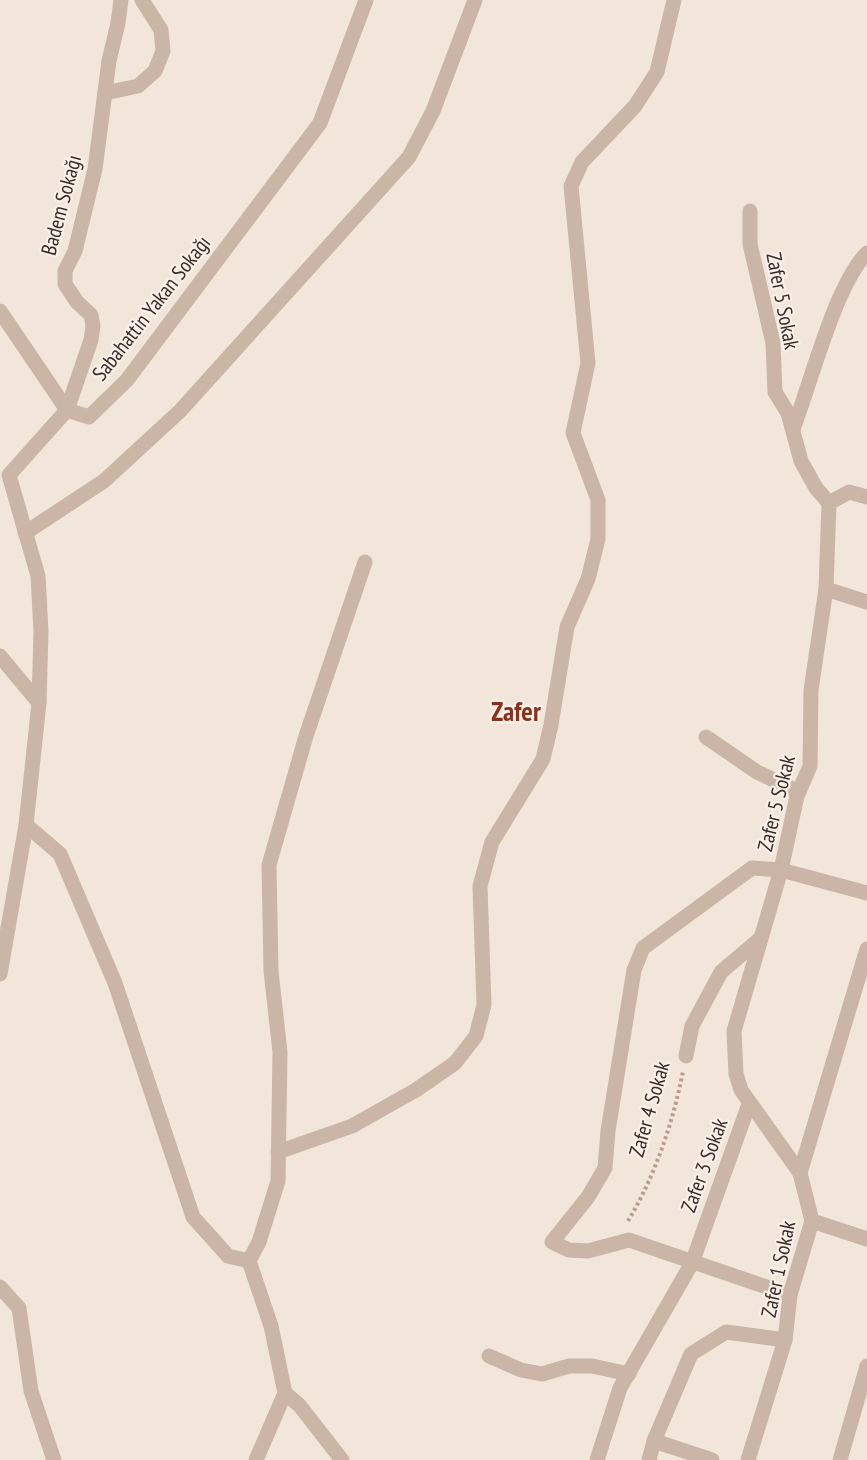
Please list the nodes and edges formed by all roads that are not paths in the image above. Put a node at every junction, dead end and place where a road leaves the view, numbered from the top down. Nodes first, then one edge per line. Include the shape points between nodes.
1 (121, 0) edge
2 (141, 0) edge
3 (355, 0) edge
4 (366, 0) edge
5 (475, 0) edge
6 (674, 0) edge
7 (358, 17) junction
8 (105, 93) junction
9 (750, 211) dead end
10 (867, 253) edge
11 (0, 311) edge
12 (67, 410) junction
13 (793, 429) junction
14 (4, 475) edge
15 (867, 497) edge
16 (829, 503) junction
17 (25, 533) junction
18 (365, 562) dead end
19 (826, 589) junction
20 (867, 602) edge
21 (0, 656) edge
22 (39, 703) junction
23 (706, 737) dead end
24 (799, 792) junction
25 (26, 825) junction
26 (781, 870) junction
27 (867, 893) edge
28 (761, 938) junction
29 (867, 949) edge
30 (0, 974) edge
31 (686, 1056) road end
32 (749, 1104) junction
33 (278, 1152) junction
34 (800, 1173) junction
35 (812, 1221) junction
36 (867, 1239) edge
37 (249, 1261) junction
38 (692, 1263) junction
39 (0, 1287) edge
40 (790, 1295) junction
41 (784, 1340) junction
42 (489, 1356) dead end
43 (867, 1366) edge
44 (629, 1374) junction
45 (285, 1393) junction
46 (654, 1441) junction
47 (54, 1460) edge
48 (256, 1460) edge
49 (342, 1460) edge
50 (597, 1460) edge
51 (649, 1460) edge
52 (712, 1460) edge
53 (747, 1460) edge
54 (840, 1460) edge

1 - 8 street, Badem Sokağı
2 - 8 street via 161,30 164,51 155,71 138,86
3 - 7 street
4 - 7 street, Sabahattin Yakan Sokağı
5 - 17 street via 433,111 409,157 180,411 104,481
6 - 33 street via 657,72 635,106 582,162 571,186 588,363 573,433 598,500 598,539 588,579 567,627 543,759 492,842 480,886 484,1005 476,1036 455,1063 416,1090 352,1126
7 - 12 street, Sabahattin Yakan Sokağı via 320,123 127,380 89,417
8 - 12 street, Badem Sokağı via 94,169 75,251 65,271 65,284 90,315 93,326
9 - 13 street, Zafer 5 Sokak via 750,244 773,343 775,392
10 - 13 street via 856,263 837,306
11 - 12 street
12 - 14 street
13 - 16 street, Zafer 5 Sokak via 801,461
14 - 17 street
15 - 16 street via 849,492
16 - 19 street, Zafer 5 Sokak
17 - 22 street via 38,576
18 - 33 street via 306,736 269,865 271,971 280,1052
19 - 20 street
19 - 24 street, Zafer 5 Sokak via 811,690 810,766
21 - 22 street
22 - 25 street
23 - 24 street via 757,772
24 - 26 street, Zafer 5 Sokak
25 - 30 street
25 - 37 street via 60,854 69,875 115,983 193,1217 228,1256
26 - 27 street
26 - 28 street, Zafer 3 Sokak
26 - 38 street, Zafer 5 Sokak via 752,868 643,948 634,970 605,1168 588,1197 552,1242 569,1250 588,1251 629,1240
28 - 31 street, Zafer 4 Sokak via 721,972 692,1026
28 - 32 street, Zafer 3 Sokak via 734,1031 736,1074
29 - 34 street
32 - 34 street
32 - 38 street, Zafer 3 Sokak
33 - 37 street via 278,1181
34 - 35 street, Zafer 1 Sokak
35 - 36 street
35 - 40 street, Zafer 1 Sokak
37 - 45 street via 271,1326
38 - 40 street
38 - 44 street, Zafer 3 Sokak
39 - 47 street via 19,1308 31,1391
40 - 41 street, Zafer 1 Sokak
41 - 46 street via 726,1332 691,1354
41 - 53 street, Zafer 1 Sokak
42 - 44 street via 542,1374 569,1366 592,1366
43 - 54 street
44 - 50 street, Zafer 3 Sokak via 620,1388
45 - 48 street
45 - 49 street via 300,1406
46 - 51 street
46 - 52 street

